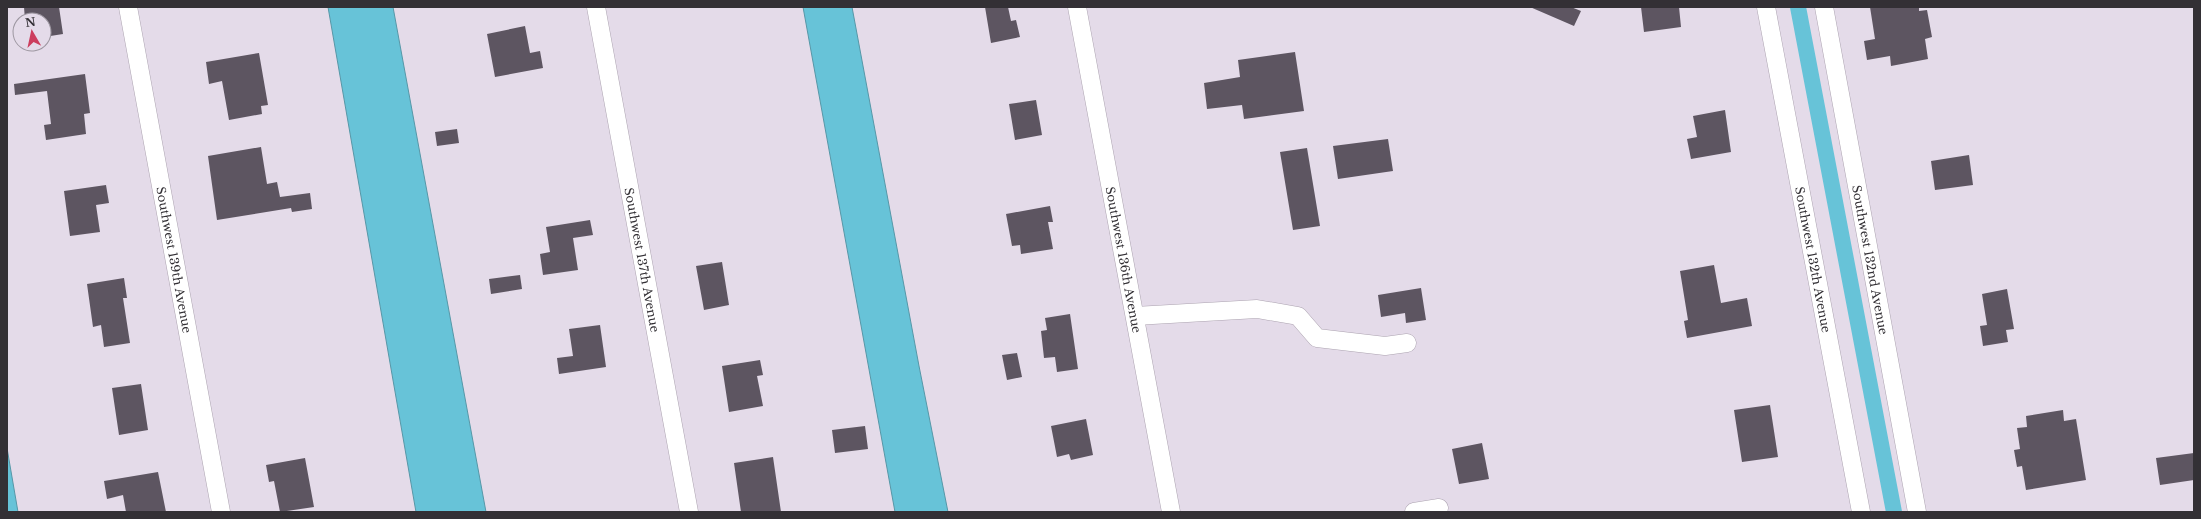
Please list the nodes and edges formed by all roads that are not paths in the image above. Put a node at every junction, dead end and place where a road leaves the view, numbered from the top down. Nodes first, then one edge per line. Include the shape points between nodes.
1 (128, 7) edge
2 (596, 7) edge
3 (1078, 7) edge
4 (1766, 7) edge
5 (1824, 7) edge
6 (1135, 316) junction
7 (1407, 343) dead end
8 (1439, 508) dead end
9 (221, 512) edge
10 (689, 512) edge
11 (1171, 512) edge
12 (1414, 512) edge
13 (1861, 512) edge
14 (1917, 512) edge

1 - 9 street, Southwest 139th Avenue
2 - 10 street, Southwest 137th Avenue
3 - 6 street, Southwest 136th Avenue
4 - 13 street, Southwest 132th Avenue
5 - 14 street, Southwest 132nd Avenue
6 - 7 street via 1257,309 1298,316 1317,338 1385,346
6 - 11 street, Southwest 136th Avenue
8 - 12 street

